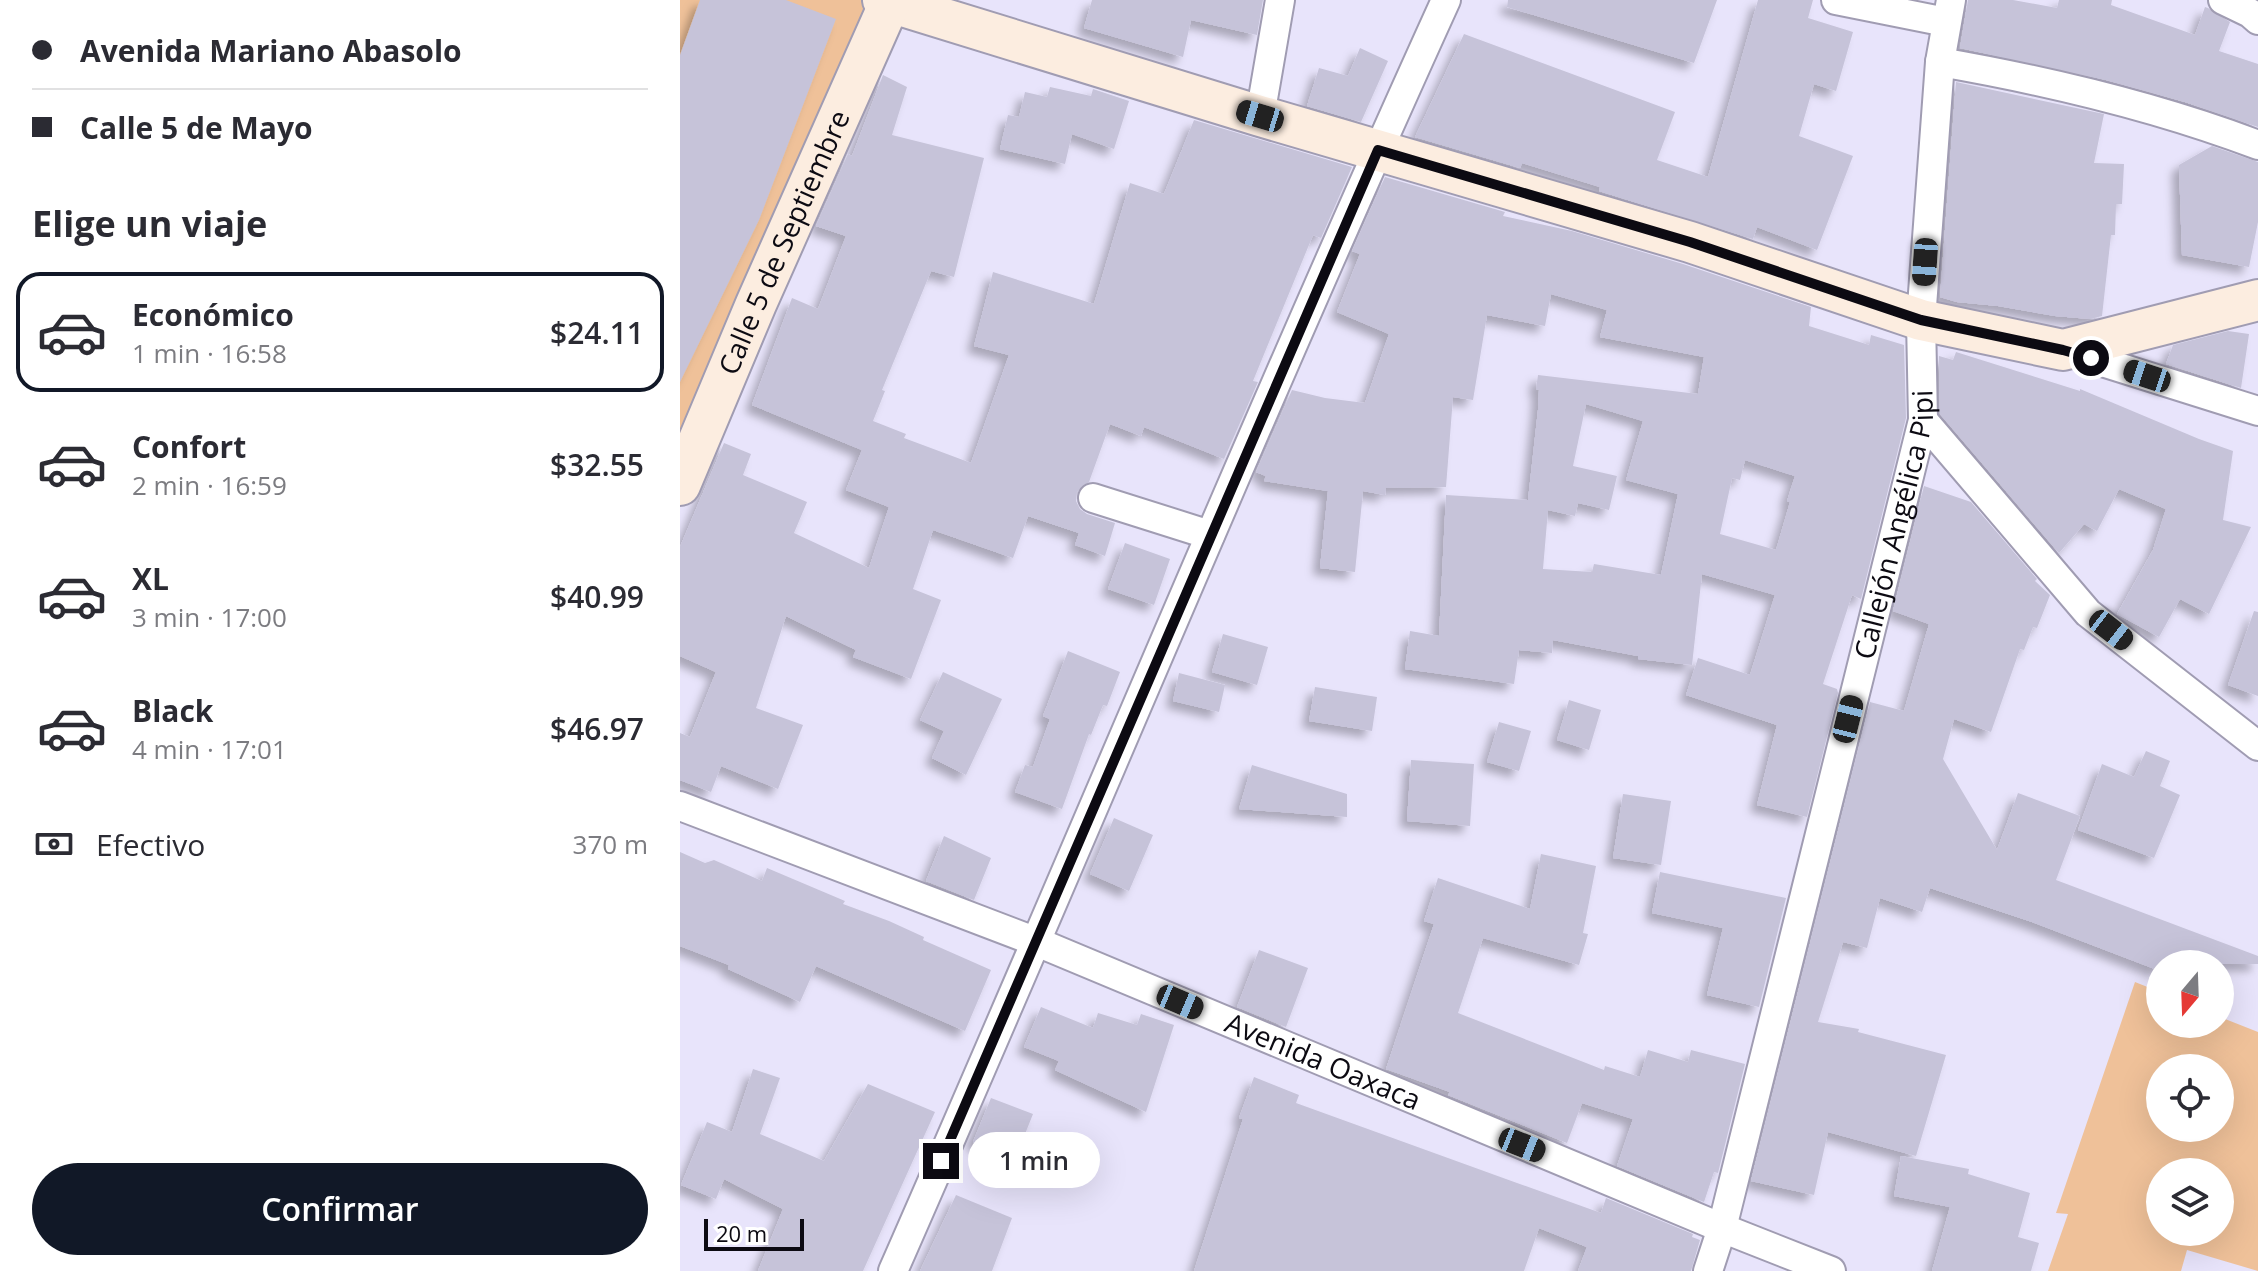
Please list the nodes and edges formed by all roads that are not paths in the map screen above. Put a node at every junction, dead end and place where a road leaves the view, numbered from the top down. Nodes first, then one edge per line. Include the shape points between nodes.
1 (1280, 0) edge
2 (1446, 0) edge
3 (1836, 0) edge
4 (2223, 0) edge
5 (888, 1) edge
6 (1948, 11) edge
7 (2258, 20) edge
8 (1940, 62) junction
9 (1260, 116) junction
10 (2258, 145) edge
11 (1378, 150) junction
12 (2258, 300) edge
13 (1921, 320) junction
14 (2063, 350) junction
15 (2258, 411) edge
16 (1923, 420) junction
17 (680, 485) edge
18 (1093, 498) dead end
19 (1210, 535) junction
20 (2258, 746) edge
21 (680, 806) edge
22 (1037, 942) junction
23 (1722, 1228) junction
24 (893, 1271) edge
25 (1708, 1271) edge
26 (1831, 1271) edge

1 - 9 street
2 - 11 street
3 - 6 street
4 - 7 street
5 - 9 street
5 - 17 street, Calle 5 de Septiembre
6 - 8 street, Callejón Angélica Pipi
8 - 10 street via 2041,79
8 - 13 street, Callejón Angélica Pipi
9 - 11 street
11 - 13 street via 1690,242
11 - 19 street
12 - 14 street
13 - 14 street
13 - 16 street, Callejón Angélica Pipi
14 - 15 street
16 - 20 street via 2088,613
16 - 23 street, Callejón Angélica Pipi
18 - 19 street
19 - 22 street
21 - 22 street, Avenida Oaxaca
22 - 23 street, Avenida Oaxaca
22 - 24 street
23 - 25 street, Callejón Angélica Pipi
23 - 26 street, Avenida Oaxaca

